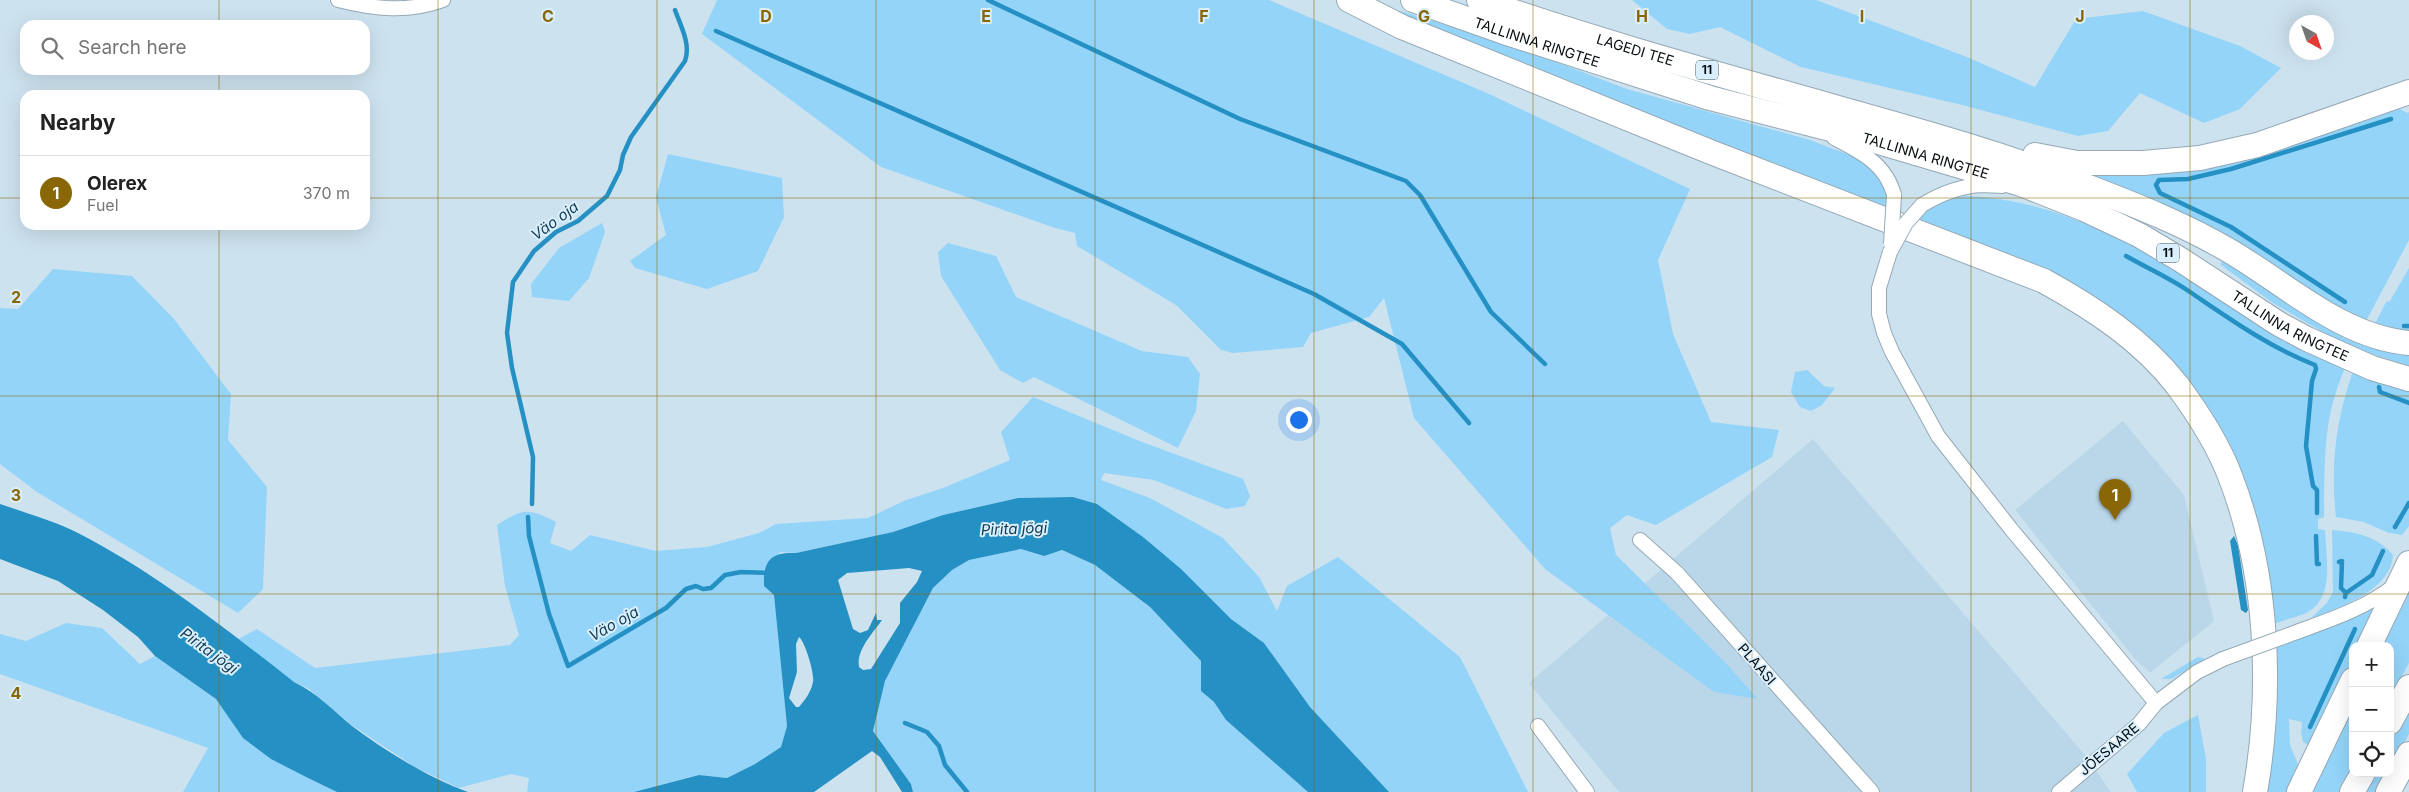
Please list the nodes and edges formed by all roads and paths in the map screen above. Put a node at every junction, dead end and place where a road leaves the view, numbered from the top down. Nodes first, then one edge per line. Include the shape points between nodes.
1 (338, 0) edge
2 (443, 0) edge
3 (1348, 0) edge
4 (1413, 0) edge
5 (1479, 0) edge
6 (2409, 92) edge
7 (1806, 124) junction
8 (1938, 136) junction
9 (2021, 184) junction
10 (1890, 252) junction
11 (2409, 344) edge
12 (2409, 379) edge
13 (1640, 540) dead end
14 (2405, 572) edge
15 (2371, 642) edge
16 (2350, 687) edge
17 (2409, 687) edge
18 (2156, 703) junction
19 (2394, 715) edge
20 (1538, 726) dead end
21 (2409, 754) edge
22 (2361, 777) edge
23 (1588, 792) edge
24 (1872, 792) edge
25 (2058, 792) edge
26 (2255, 792) edge
27 (2299, 792) edge
28 (2352, 792) edge
29 (2388, 792) edge

1 - 2 street via 362,6 406,9
3 - 26 highway via 1402,27 1713,153 2044,281 2118,327 2176,384 2207,429 2230,475 2250,540 2260,600 2264,670 2261,758
4 - 7 highway, TALLINNA RINGTEE / 11 via 1710,98
5 - 8 highway, LAGEDI TEE / 11 via 1550,25
6 - 8 highway via 2257,145 2200,158 2143,164 2077,163
7 - 9 highway, TALLINNA RINGTEE / 11 via 1874,140
7 - 10 street, bridge via 1869,158 1891,183 1894,218
8 - 11 highway, TALLINNA RINGTEE / 11 via 2042,170 2154,213 2227,250 2347,325 2386,340
9 - 10 street, bridge via 1981,185 1937,196 1922,205 1906,223
9 - 12 highway, TALLINNA RINGTEE / 11 via 2084,208 2139,235 2307,339 2372,368
10 - 18 street via 1879,288 1884,333 1938,436
13 - 24 street, PLAASI via 1676,573
14 - 15 highway
14 - 18 street, JÕESAARE, bridge via 2378,598 2344,615 2224,659 2197,672
16 - 27 highway
17 - 19 highway
18 - 25 street, JÕESAARE via 2139,724
20 - 23 street
21 - 29 highway
22 - 28 highway

